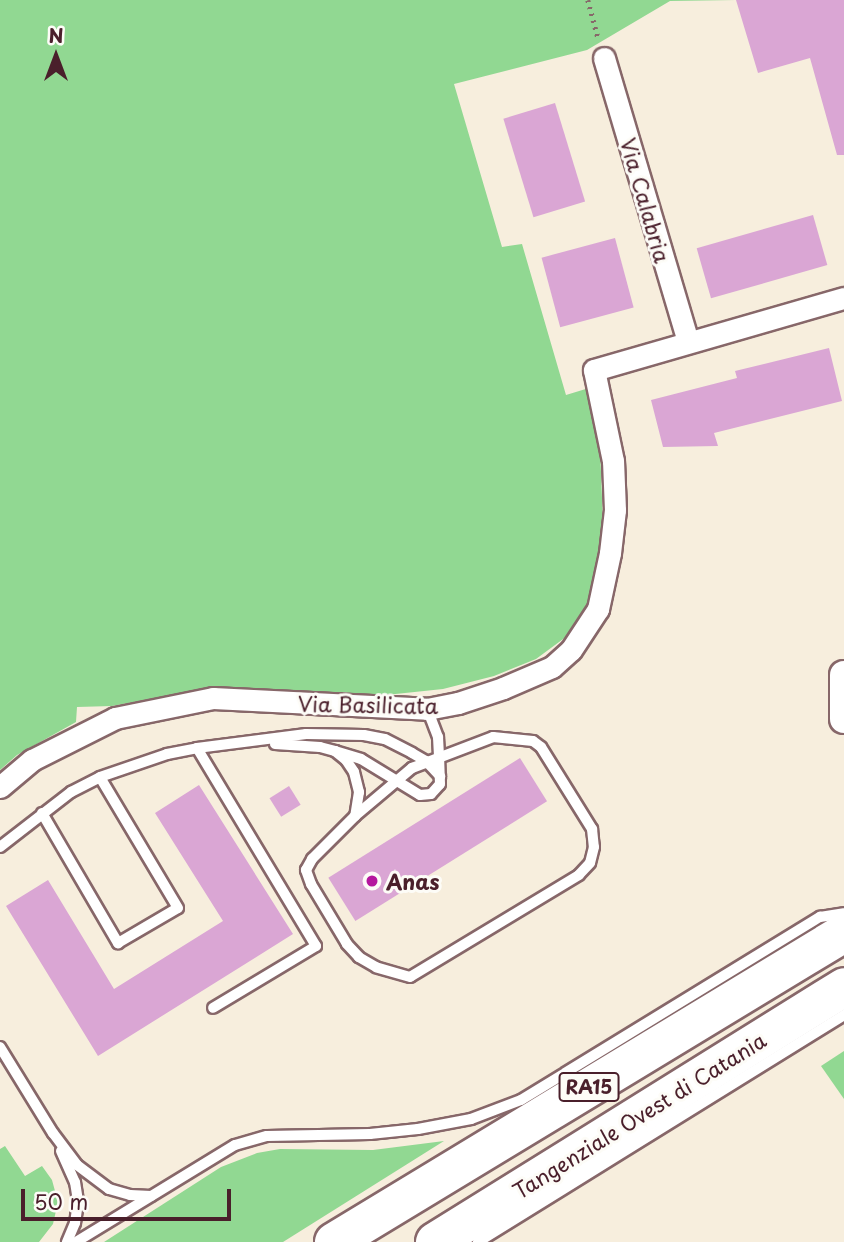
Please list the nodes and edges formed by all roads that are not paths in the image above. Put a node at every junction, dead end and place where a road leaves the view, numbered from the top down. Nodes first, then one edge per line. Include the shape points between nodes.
1 (604, 58) road end
2 (844, 298) edge
3 (688, 342) junction
4 (844, 675) edge
5 (427, 709) junction
6 (844, 719) edge
7 (255, 743) junction
8 (197, 748) junction
9 (335, 751) junction
10 (439, 756) junction
11 (426, 761) junction
12 (440, 776) junction
13 (100, 777) junction
14 (399, 780) junction
15 (0, 787) edge
16 (41, 813) junction
17 (355, 816) junction
18 (15, 835) junction
19 (0, 847) edge
20 (0, 855) edge
21 (844, 913) edge
22 (844, 933) edge
23 (844, 987) edge
24 (213, 1008) dead end
25 (844, 1015) edge
26 (0, 1047) edge
27 (53, 1133) junction
28 (151, 1196) junction
29 (66, 1242) edge
30 (76, 1242) edge
31 (334, 1242) edge
32 (435, 1242) edge
33 (478, 1242) edge

1 - 3 street, Via Calabria
2 - 3 street, Via Basilicata
3 - 5 street, Via Basilicata via 594,370 613,461 615,510 598,609 585,632 552,667 503,688
4 - 6 street
5 - 10 lane via 438,737
5 - 15 street, Via Basilicata via 213,698 115,718 32,760
7 - 8 lane
7 - 9 lane
7 - 11 lane via 306,734 364,735 385,739
8 - 13 lane
8 - 24 lane via 316,946
9 - 14 lane
9 - 17 lane via 355,772 359,792
10 - 11 lane
10 - 12 lane
10 - 17 lane via 493,737 533,741 592,829 590,863 579,875 410,977 359,957 306,870
11 - 12 lane
11 - 14 lane
12 - 14 lane via 440,784 431,794 420,795
13 - 16 lane
13 - 16 lane via 177,908 118,943
14 - 17 lane
16 - 18 lane
18 - 19 lane
18 - 20 lane
21 - 28 lane via 820,917 521,1100 471,1119 418,1129 267,1136 235,1145
22 - 31 highway, RA15
23 - 32 highway, Tangenziale Ovest di Catania / RA15
25 - 33 lane
26 - 27 lane
27 - 28 lane via 77,1165 108,1189
27 - 29 lane via 75,1182 78,1202
28 - 30 lane

